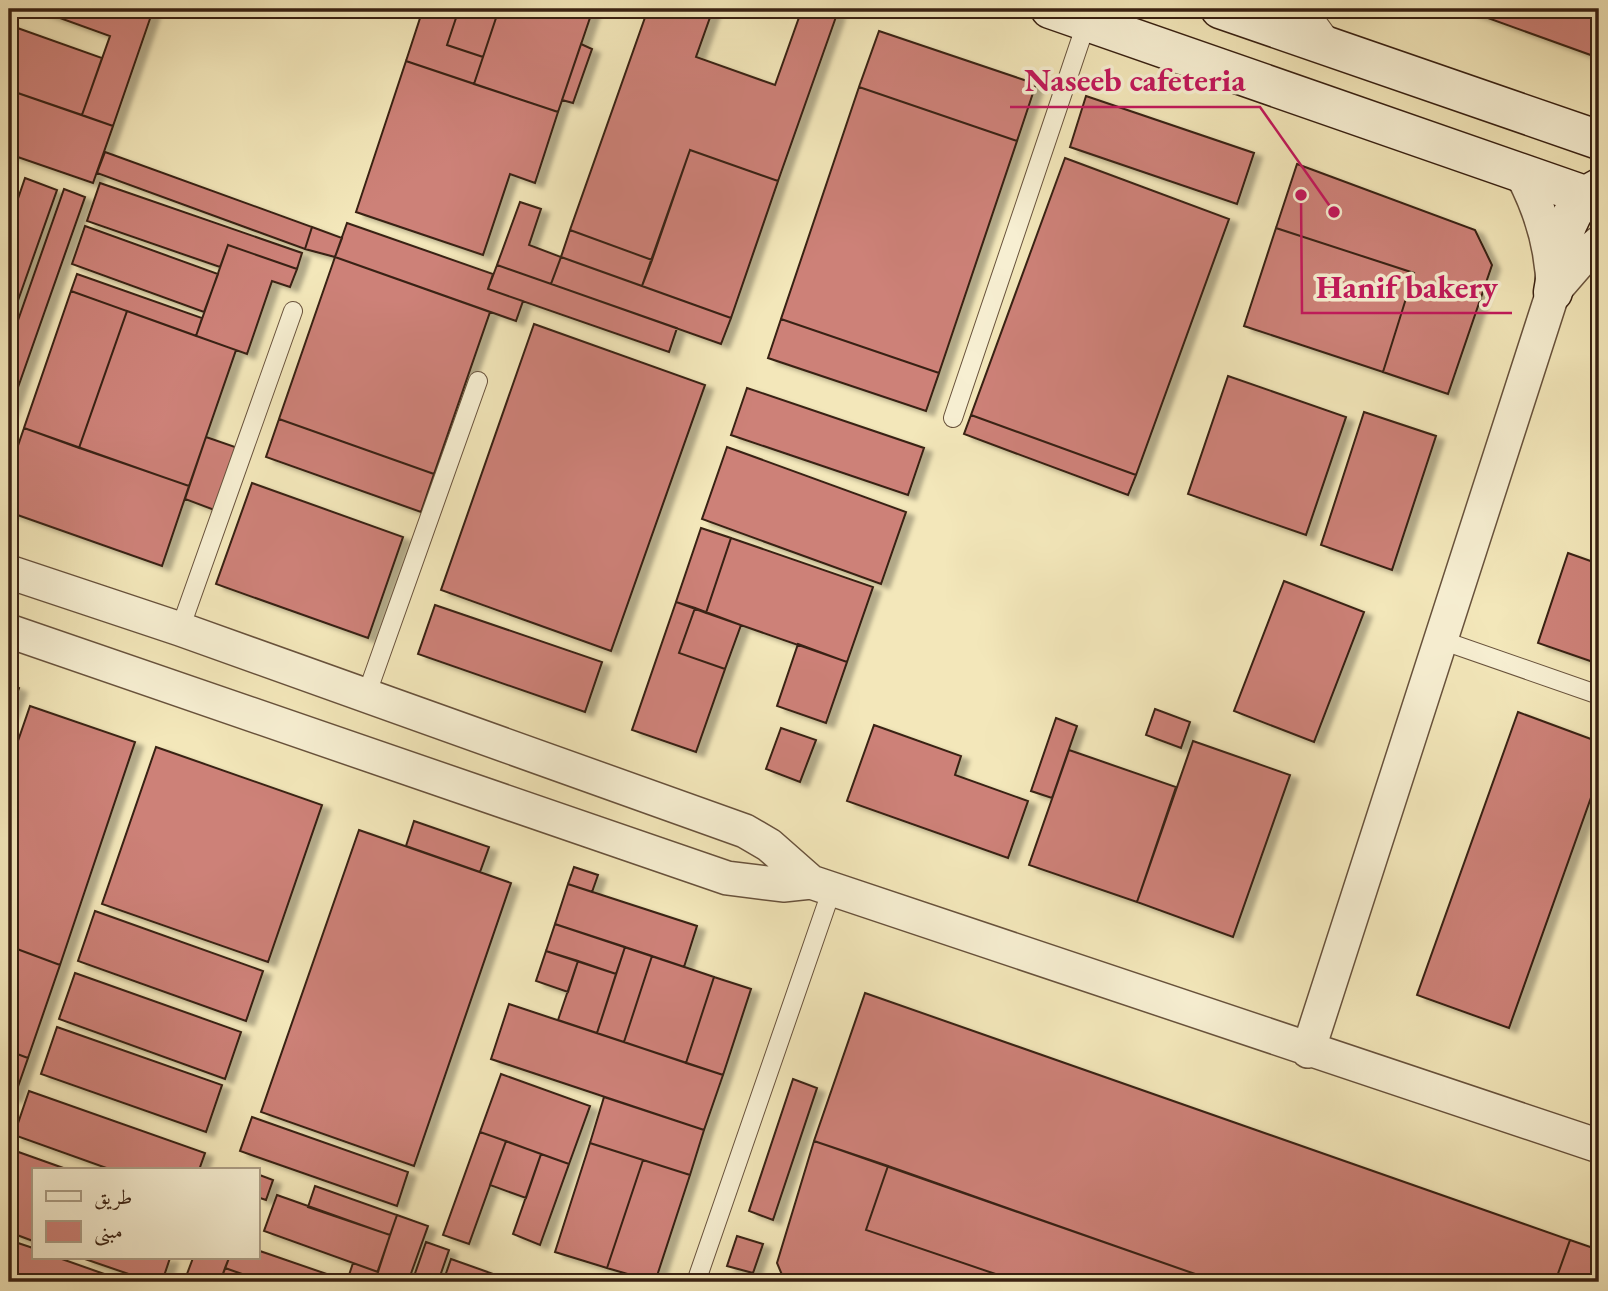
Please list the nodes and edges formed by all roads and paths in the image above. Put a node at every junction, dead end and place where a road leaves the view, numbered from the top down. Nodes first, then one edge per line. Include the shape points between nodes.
1 (1049, 9) edge
2 (1220, 9) edge
3 (1308, 9) edge
4 (1087, 21) junction
5 (1337, 47) junction
6 (1599, 140) edge
7 (1522, 174) junction
8 (1595, 195) edge
9 (1599, 243) edge
10 (1553, 292) junction
11 (293, 311) dead end
12 (478, 381) dead end
13 (953, 418) dead end
14 (9, 572) edge
15 (180, 629) junction
16 (9, 631) edge
17 (1441, 640) junction
18 (1599, 695) edge
19 (366, 696) junction
20 (822, 885) junction
21 (1308, 1051) junction
22 (1599, 1146) edge
23 (696, 1282) edge

1 - 4 main road
2 - 5 main road
3 - 5 lane
4 - 7 main road
4 - 13 lane
5 - 6 main road
7 - 8 main road
7 - 10 street via 1549,243
8 - 10 main road via 1565,228
9 - 10 street
10 - 17 street
11 - 15 lane
12 - 19 lane
14 - 15 street
15 - 19 street
16 - 20 street via 727,878
17 - 18 lane
17 - 21 street
19 - 20 street via 744,831
20 - 21 street
20 - 23 lane
21 - 22 street

